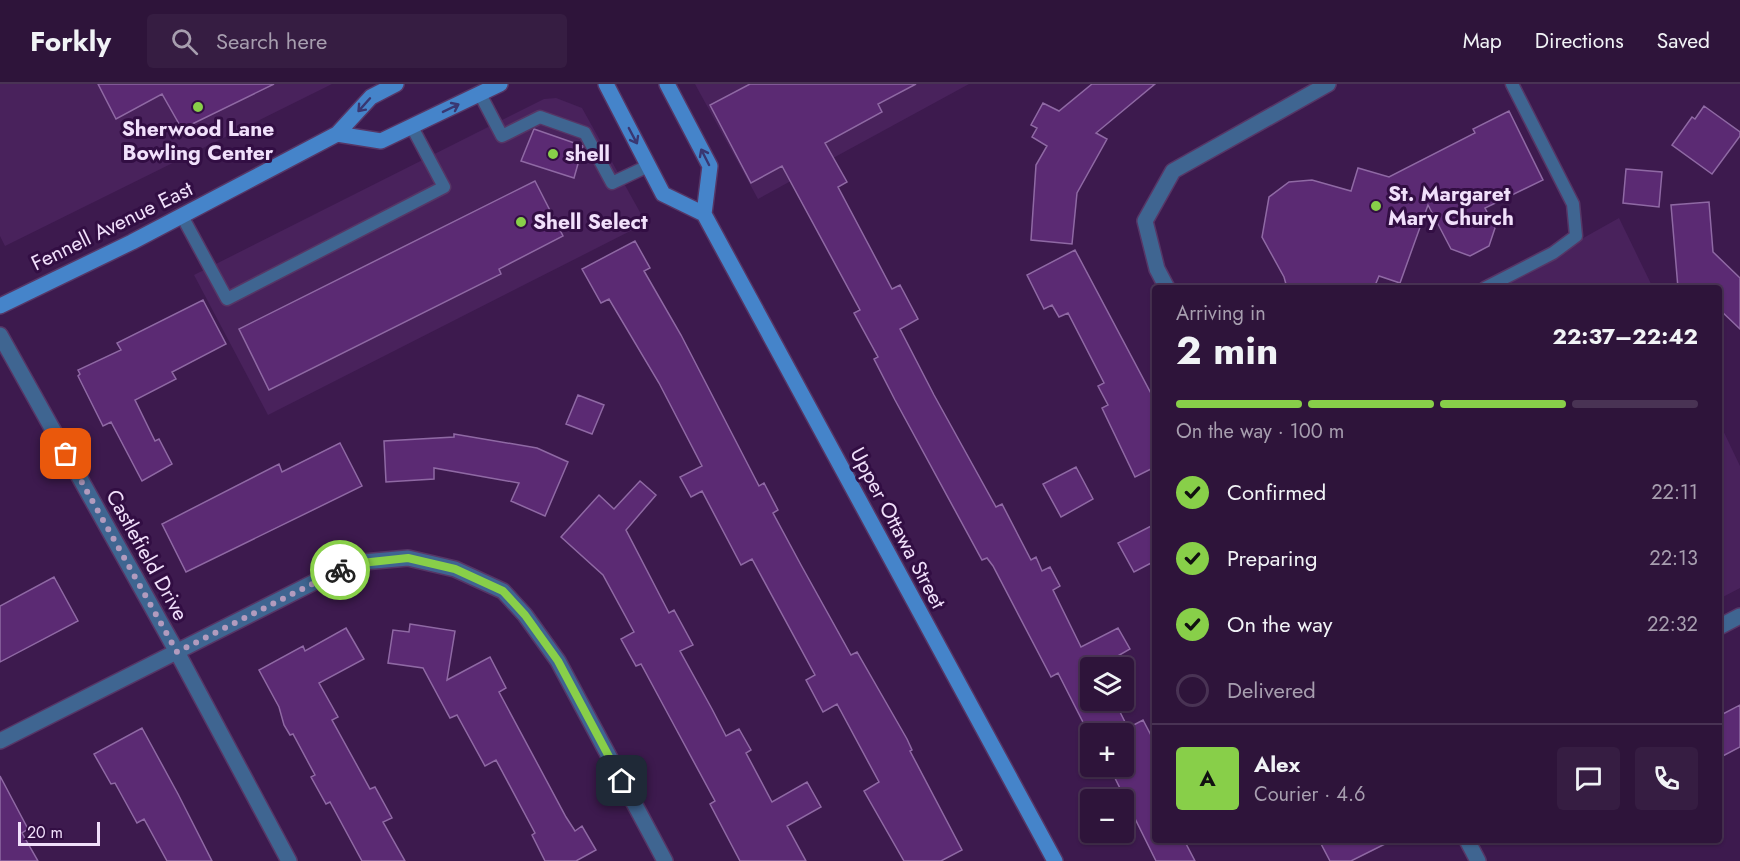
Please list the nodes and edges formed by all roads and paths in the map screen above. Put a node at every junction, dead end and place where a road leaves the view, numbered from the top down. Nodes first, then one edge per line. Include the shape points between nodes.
1 (396, 84) edge
2 (500, 84) edge
3 (606, 84) edge
4 (667, 84) edge
5 (1328, 84) edge
6 (1512, 84) edge
7 (480, 94) junction
8 (412, 127) junction
9 (338, 134) junction
10 (648, 166) junction
11 (704, 214) junction
12 (182, 216) junction
13 (1165, 285) edge
14 (1491, 285) edge
15 (0, 306) edge
16 (0, 335) edge
17 (1740, 616) edge
18 (1722, 625) edge
19 (177, 652) junction
20 (0, 741) edge
21 (1469, 843) edge
22 (289, 861) edge
23 (665, 861) edge
24 (1055, 861) edge
25 (1478, 861) edge

1 -> 9 main road, Fennell Avenue East via 371,97
2 - 7 main road
3 -> 10 main road
11 -> 4 main road via 710,166
5 - 13 street via 1173,171 1145,221 1157,269
6 - 14 lane via 1573,204 1576,236 1553,253
8 -> 7 main road
7 - 10 lane via 502,136 540,117 585,133 612,183
8 - 9 main road via 381,141
8 - 12 lane via 444,187 227,299
9 - 12 main road, Fennell Avenue East
10 - 11 main road via 663,194
11 - 24 main road, Upper Ottawa Street
12 - 15 main road, Fennell Avenue East
16 - 19 street, Castlefield Drive
17 - 18 street
19 - 20 street
19 - 22 street, Castlefield Drive
19 - 23 street via 352,564 408,558 455,569 503,591 525,615 558,661
21 - 25 street

